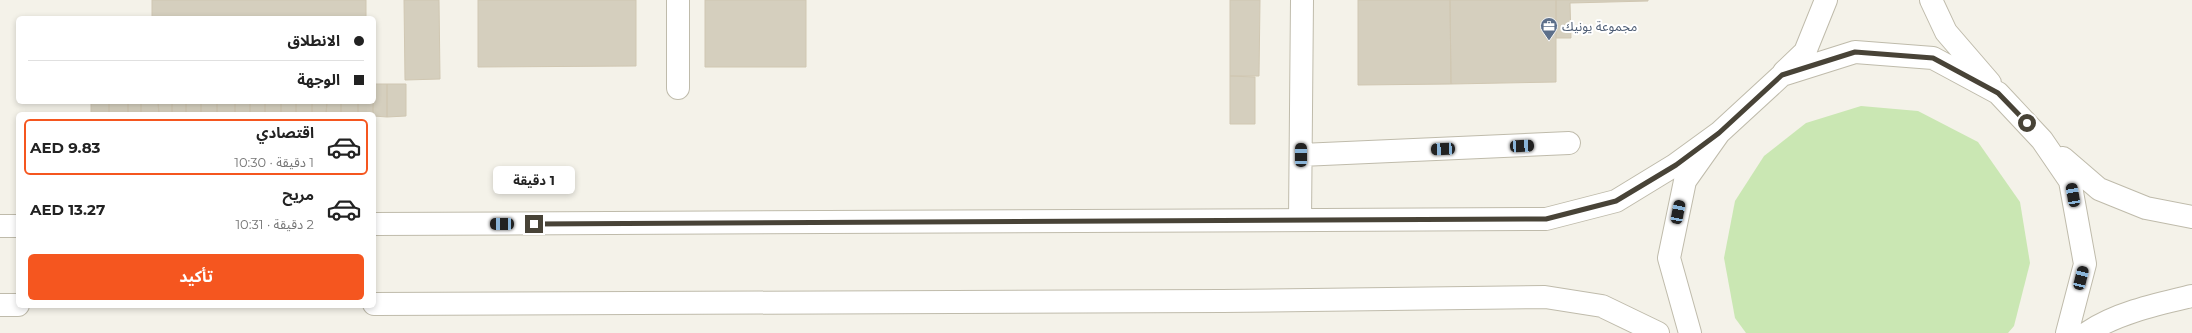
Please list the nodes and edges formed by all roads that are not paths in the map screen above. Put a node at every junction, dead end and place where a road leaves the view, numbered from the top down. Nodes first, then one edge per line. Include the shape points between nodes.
1 (678, 0) edge
2 (1302, 0) edge
3 (1826, 0) edge
4 (1931, 0) edge
5 (1782, 75) junction
6 (678, 88) dead end
7 (1998, 93) junction
8 (1719, 133) junction
9 (2042, 140) junction
10 (1569, 143) dead end
11 (1301, 155) junction
12 (2192, 217) edge
13 (1300, 220) junction
14 (376, 224) edge
15 (0, 226) edge
16 (16, 226) edge
17 (2192, 296) edge
18 (376, 304) edge
19 (0, 305) edge
20 (16, 305) edge
21 (1658, 333) edge
22 (1690, 333) edge
23 (2067, 333) edge
24 (2087, 333) edge

1 - 6 street
2 - 11 street
3 - 5 street via 1805,52
4 - 7 street via 1946,32
5 - 7 street via 1855,52 1933,58
5 - 8 street
7 - 9 street
8 - 13 street via 1676,165 1616,201 1546,219
8 - 22 street via 1685,181 1669,258
9 - 12 street via 2099,189 2146,208
9 - 23 street via 2070,181 2085,264
10 - 11 street
11 - 13 street
13 - 14 street
15 - 16 street
17 - 24 street via 2148,307
18 - 21 street via 1222,301 1545,297 1602,306
19 - 20 street

